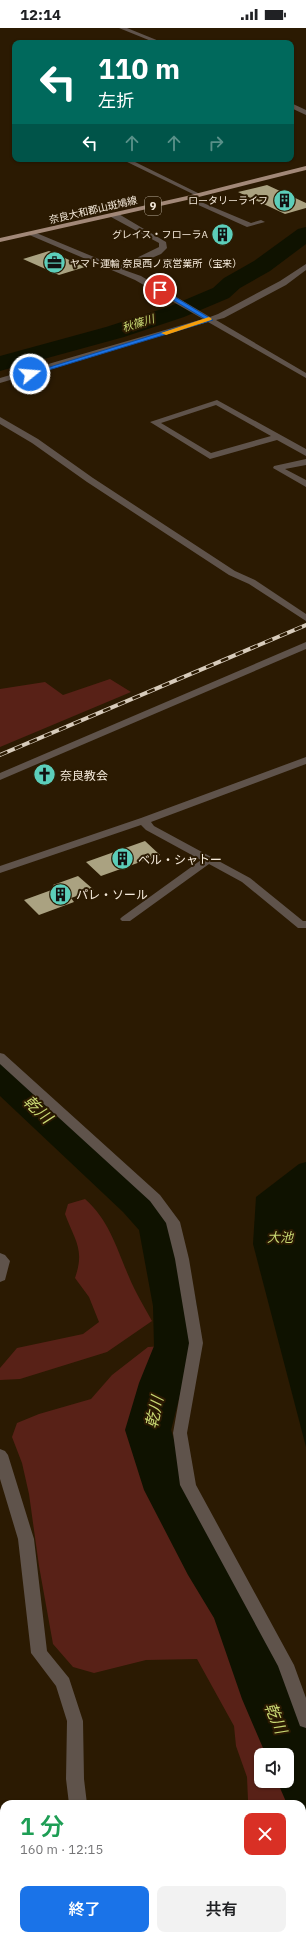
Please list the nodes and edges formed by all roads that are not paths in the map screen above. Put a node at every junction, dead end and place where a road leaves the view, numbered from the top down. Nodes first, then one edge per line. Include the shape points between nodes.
1 (122, 28) edge
2 (153, 40) edge
3 (294, 107) edge
4 (306, 113) edge
5 (130, 162) edge
6 (306, 168) edge
7 (199, 195) junction
8 (187, 198) junction
9 (114, 215) junction
10 (261, 222) dead end
11 (31, 234) junction
12 (0, 240) edge
13 (306, 266) edge
14 (119, 269) junction
15 (206, 318) junction
16 (306, 376) edge
17 (0, 382) edge
18 (0, 420) edge
19 (277, 437) junction
20 (306, 453) edge
21 (306, 462) edge
22 (306, 484) edge
23 (306, 618) edge
24 (306, 645) edge
25 (306, 760) edge
26 (0, 777) edge
27 (144, 822) junction
28 (209, 859) junction
29 (0, 870) edge
30 (126, 919) dead end
31 (305, 927) edge
32 (0, 1057) edge
33 (0, 1258) edge
34 (0, 1277) edge
35 (0, 1455) edge
36 (306, 1721) edge
37 (78, 1800) edge

1 - 2 street
3 - 4 street
5 - 7 street
6 - 7 main road, 奈良大和郡山斑鳩線 / 9
7 - 8 main road, 奈良大和郡山斑鳩線 / 9
8 - 9 main road, 奈良大和郡山斑鳩線 / 9
8 - 10 street via 247,227
9 - 11 main road, 奈良大和郡山斑鳩線 / 9
9 - 14 street via 162,242 163,248
11 - 12 main road, 奈良大和郡山斑鳩線 / 9
11 - 14 street
13 - 15 street via 283,283 246,304
14 - 15 street
15 - 16 street
15 - 17 street
18 - 23 street via 232,573 252,582
19 - 19 street via 217,402 154,422 210,456
19 - 20 street
21 - 22 street via 277,468
24 - 26 street
25 - 27 street
27 - 28 street via 150,828
27 - 29 street via 131,824
28 - 30 street
28 - 31 street via 246,880
32 - 36 street via 156,1198 173,1222 196,1343 180,1433 188,1486 286,1665
33 - 34 street via 3,1261
35 - 37 street via 26,1539 39,1653 63,1684 75,1721

